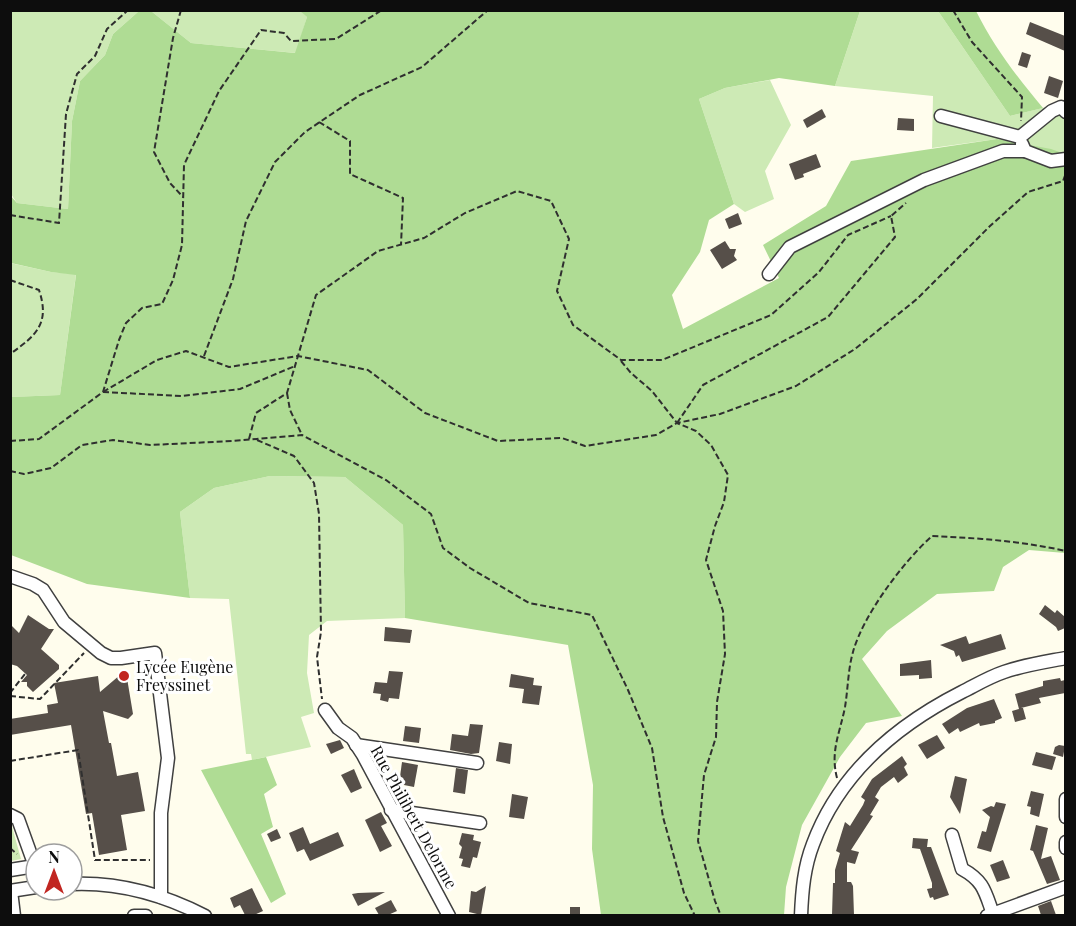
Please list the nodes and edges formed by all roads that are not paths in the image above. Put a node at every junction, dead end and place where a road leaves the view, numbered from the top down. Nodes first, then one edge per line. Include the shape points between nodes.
1 (1065, 112) edge
2 (941, 116) dead end
3 (1020, 137) junction
4 (1025, 151) junction
5 (1065, 159) edge
6 (769, 274) dead end
7 (10, 576) edge
8 (1065, 658) edge
9 (325, 710) road end
10 (356, 745) junction
11 (477, 763) dead end
12 (1065, 799) edge
13 (391, 810) junction
14 (10, 815) edge
15 (1065, 817) edge
16 (480, 823) dead end
17 (952, 835) dead end
18 (26, 842) edge
19 (1065, 843) edge
20 (1065, 848) edge
21 (84, 885) edge
22 (1065, 886) edge
23 (11, 891) edge
24 (161, 897) junction
25 (182, 911) edge
26 (990, 914) edge
27 (14, 915) edge
28 (134, 915) edge
29 (146, 915) edge
30 (205, 915) edge
31 (450, 915) edge
32 (801, 915) edge

1 - 3 street via 1061,107 1052,111
2 - 3 street
3 - 4 street
4 - 5 street via 1051,160
4 - 6 street via 1003,151 924,180 790,247
7 - 24 street via 43,590 64,622 111,658 155,653 168,758 161,813
8 - 32 street via 1003,673 935,706 889,738 855,773 831,806 812,845
9 - 10 street, Rue Philibert Delorme
10 - 11 street
10 - 13 street, Rue Philibert Delorme
12 - 15 street
13 - 16 street
13 - 31 street, Rue Philibert Delorme
14 - 18 street via 18,819
17 - 26 street via 962,869 983,885
19 - 20 street
21 - 24 street via 114,886
22 - 26 street
23 - 27 street
24 - 25 street
25 - 30 street
28 - 29 street

